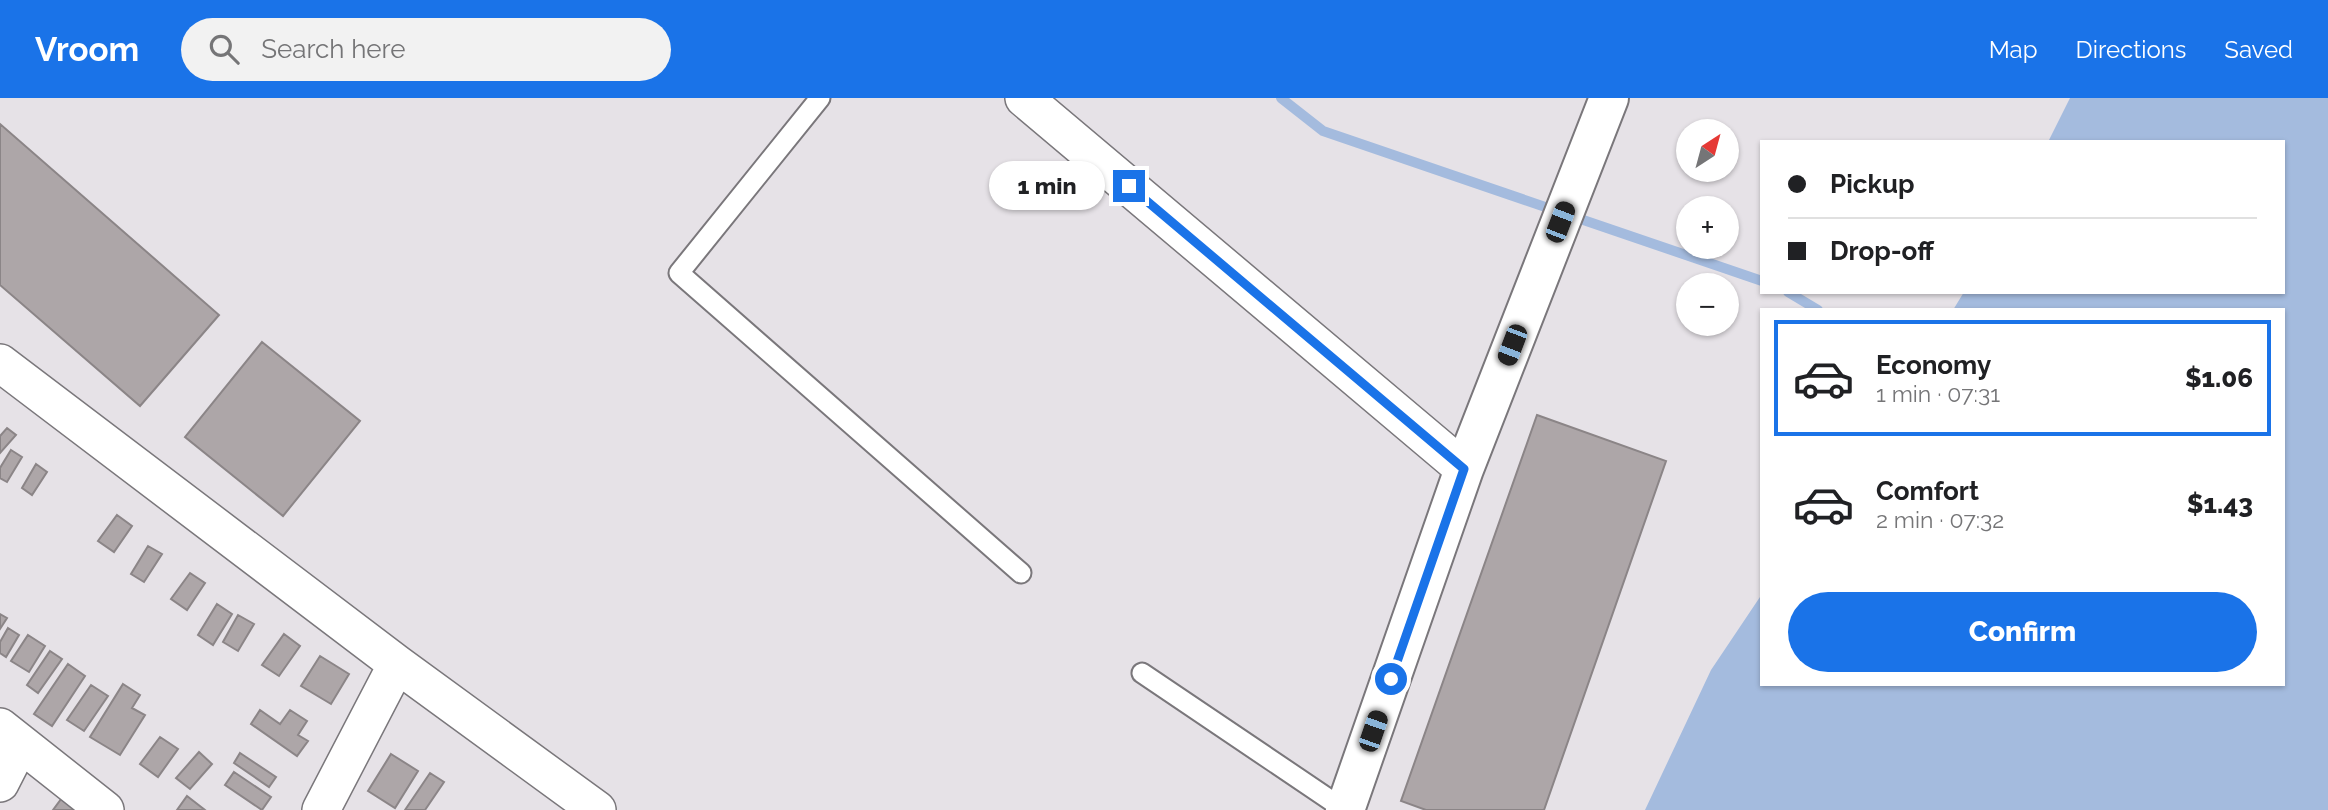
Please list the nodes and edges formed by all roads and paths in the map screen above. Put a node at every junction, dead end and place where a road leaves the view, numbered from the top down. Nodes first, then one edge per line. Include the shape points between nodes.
1 (820, 98) edge
2 (1024, 98) edge
3 (1609, 98) edge
4 (0, 363) edge
5 (1464, 469) junction
6 (1021, 573) dead end
7 (397, 664) junction
8 (1142, 673) dead end
9 (10, 735) edge
10 (0, 783) edge
11 (105, 810) edge
12 (321, 810) edge
13 (597, 810) edge
14 (1345, 810) edge

1 - 6 lane via 679,273
2 - 5 street
3 - 5 street
4 - 7 street
5 - 14 street
7 - 12 street
7 - 13 street
8 - 14 lane
9 - 10 street
9 - 11 street

